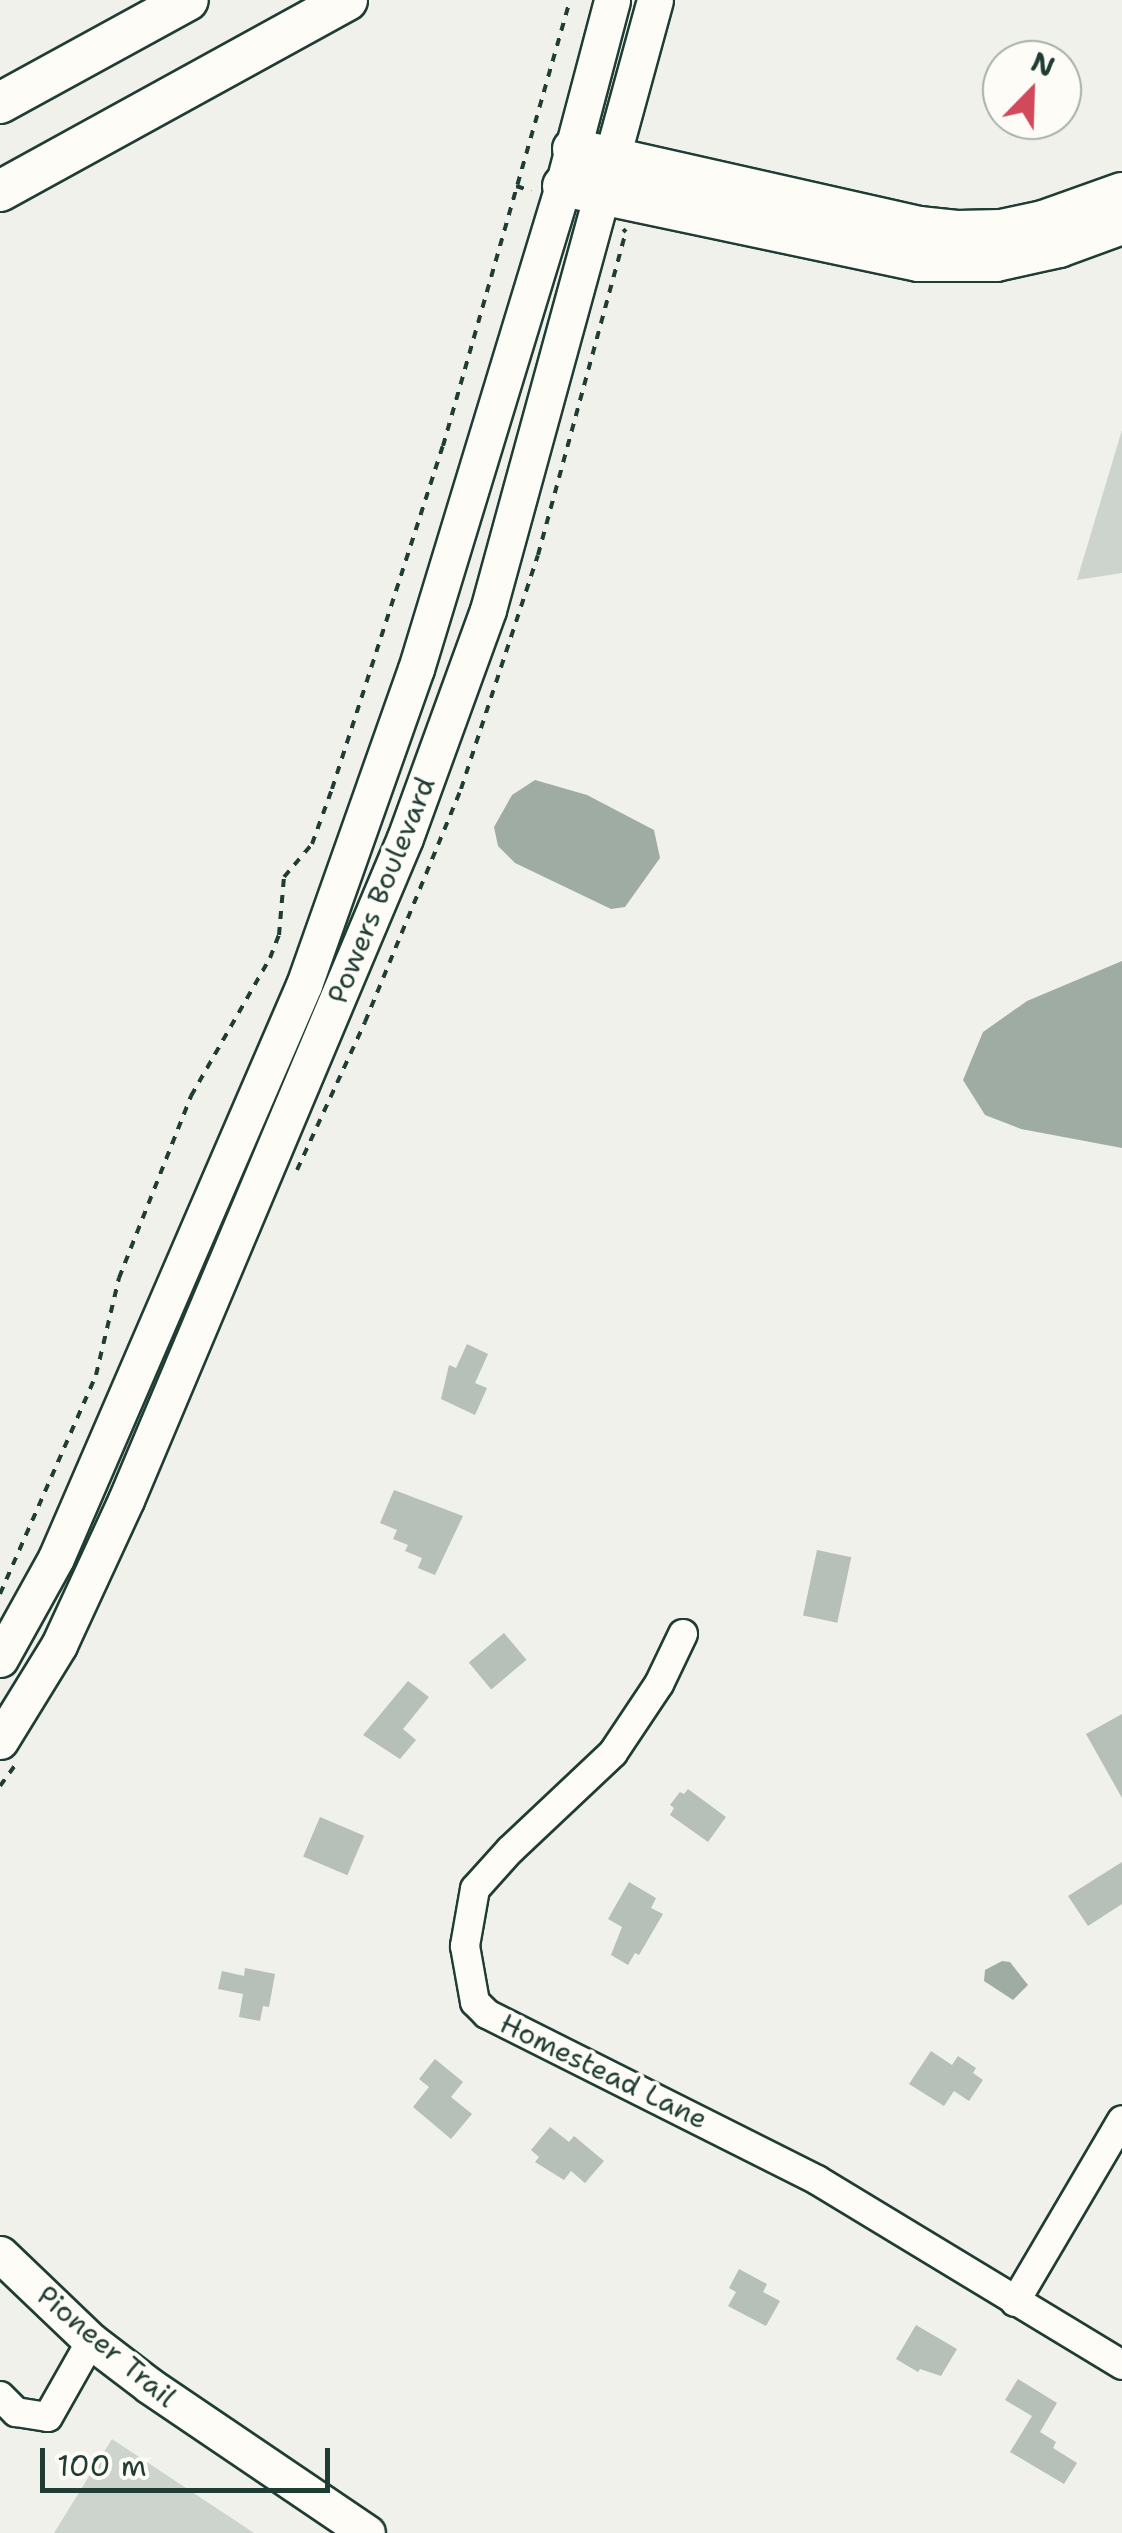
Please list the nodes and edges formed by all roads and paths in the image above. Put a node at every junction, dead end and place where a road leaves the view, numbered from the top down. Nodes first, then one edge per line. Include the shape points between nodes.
1 (188, 0) edge
2 (348, 0) edge
3 (570, 0) edge
4 (612, 0) edge
5 (655, 0) edge
6 (0, 103) edge
7 (587, 172) junction
8 (0, 191) edge
9 (1122, 193) edge
10 (1122, 224) edge
11 (0, 1594) edge
12 (683, 1634) dead end
13 (0, 1659) edge
14 (0, 1741) edge
15 (1122, 2120) edge
16 (0, 2254) edge
17 (1015, 2302) junction
18 (91, 2341) junction
19 (1122, 2364) edge
20 (0, 2396) edge
21 (368, 2533) edge

1 - 6 highway
2 - 8 highway
3 - 11 path via 443,446 332,789 312,844 284,877 280,935 190,1096 124,1264 96,1375
4 - 7 main road, Powers Boulevard
5 - 7 main road, Powers Boulevard
7 - 9 highway via 958,230 1043,221
7 - 10 highway via 919,261 996,261
7 - 13 main road, Powers Boulevard via 304,985 56,1558
7 - 14 main road, Powers Boulevard via 488,610 404,838 126,1500 60,1645
12 - 17 street, Homestead Lane via 660,1684 613,1752 475,1890 465,1946 475,2002 487,2014 817,2180
15 - 17 street
16 - 18 main road, Pioneer Trail
17 - 19 street, Homestead Lane
18 - 20 street via 48,2417 16,2412
18 - 21 main road, Pioneer Trail via 252,2459

